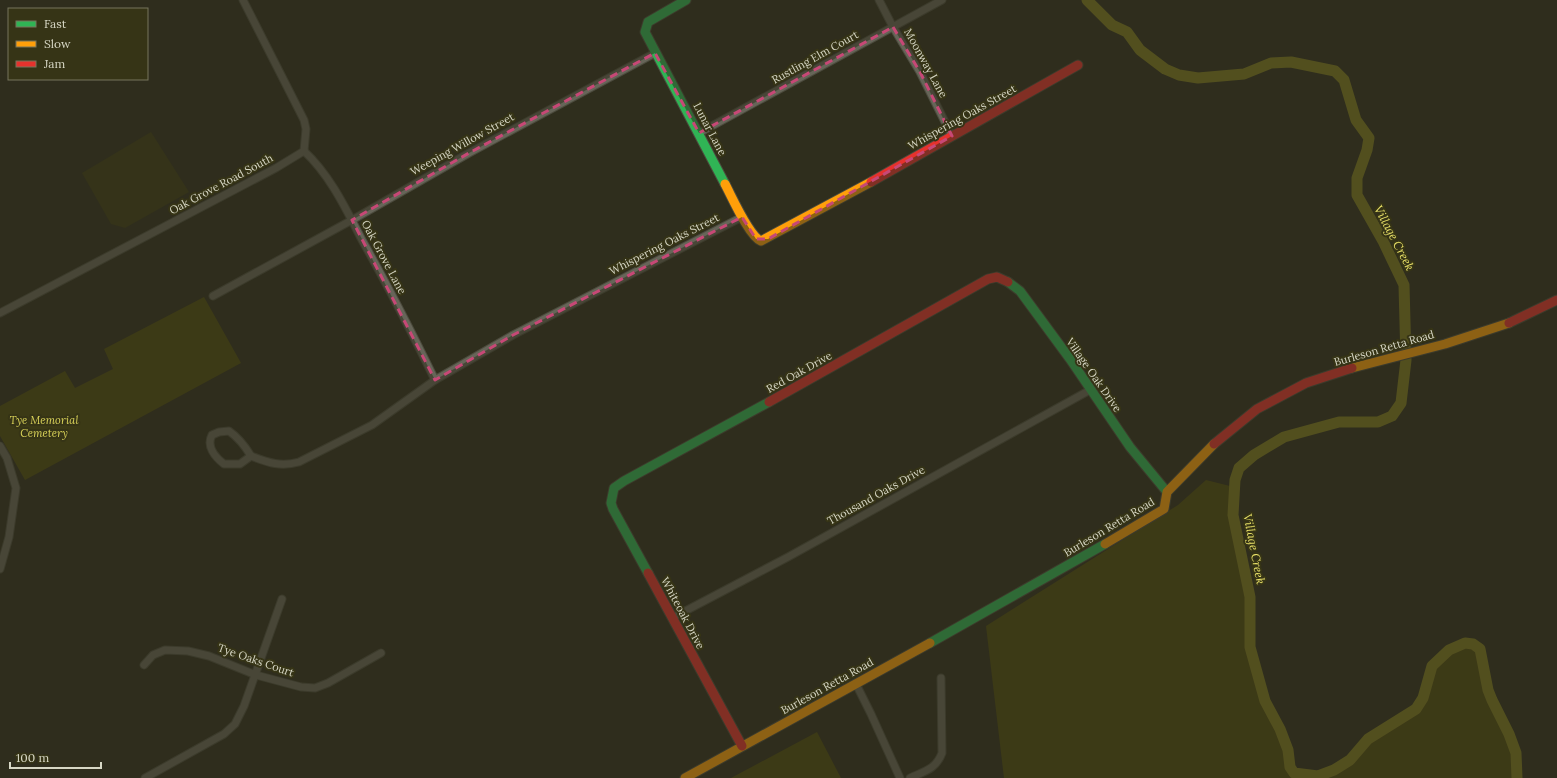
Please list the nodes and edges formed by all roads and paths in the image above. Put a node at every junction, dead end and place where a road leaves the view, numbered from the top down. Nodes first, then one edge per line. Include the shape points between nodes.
1 (242, 0) edge
2 (686, 0) edge
3 (879, 0) edge
4 (942, 0) edge
5 (893, 26) junction
6 (655, 53) junction
7 (1078, 65) dead end
8 (699, 133) junction
9 (952, 136) junction
10 (304, 151) junction
11 (742, 217) junction
12 (352, 220) junction
13 (997, 278) joint
14 (213, 296) dead end
15 (1557, 300) edge
16 (0, 313) edge
17 (435, 380) junction
18 (1090, 390) junction
19 (0, 446) edge
20 (251, 456) junction
21 (614, 488) joint
22 (1167, 492) junction
23 (0, 569) edge
24 (282, 599) dead end
25 (672, 618) junction
26 (381, 653) dead end
27 (144, 664) dead end
28 (256, 674) junction
29 (941, 678) dead end
30 (856, 684) junction
31 (742, 746) junction
32 (145, 778) edge
33 (685, 778) edge
34 (900, 778) edge
35 (910, 778) edge

1 - 10 street via 304,120
2 - 6 street via 648,22 645,32
3 - 5 street, Moonway Lane
4 - 5 street, Rustling Elm Court
5 - 8 street, Rustling Elm Court
5 - 9 street, Moonway Lane via 920,72
6 - 8 street, Lunar Lane
6 - 12 street, Weeping Willow Street via 469,153
7 - 9 street, Whispering Oaks Street
8 - 11 street, Lunar Lane
9 - 11 street, Whispering Oaks Street via 768,239 756,239
10 - 12 street, Oak Grove Lane via 316,162
10 - 16 street, Oak Grove Road South
11 - 17 street, Whispering Oaks Street via 514,335
12 - 14 street, Weeping Willow Street
12 - 17 street, Oak Grove Lane
13 - 18 street, Village Oak Drive via 1008,282 1020,292 1070,358
13 - 21 street, Red Oak Drive via 988,279
15 - 22 street, Burleson Retta Road via 1516,321 1306,383 1257,409 1219,439
17 - 20 street, Whispering Oaks Street via 372,425 300,462 278,464
18 - 22 street, Village Oak Drive via 1130,447
18 - 25 street, Thousand Oaks Drive
19 - 23 street via 7,458 16,488 10,537
20 - 20 street via 238,438 228,431 218,432 210,439 212,451 224,464 240,464
21 - 25 street, Whiteoak Drive via 611,503 613,509
22 - 30 street, Burleson Retta Road via 1164,509 994,608
24 - 28 street
25 - 31 street, Whiteoak Drive
26 - 28 street, Tye Oaks Court via 315,688 301,687
27 - 28 street, Tye Oaks Court via 153,655 165,650 188,651
28 - 32 street via 235,724 224,734
29 - 35 street via 942,752 934,767
30 - 31 street, Burleson Retta Road
30 - 34 street
31 - 33 street, Burleson Retta Road

